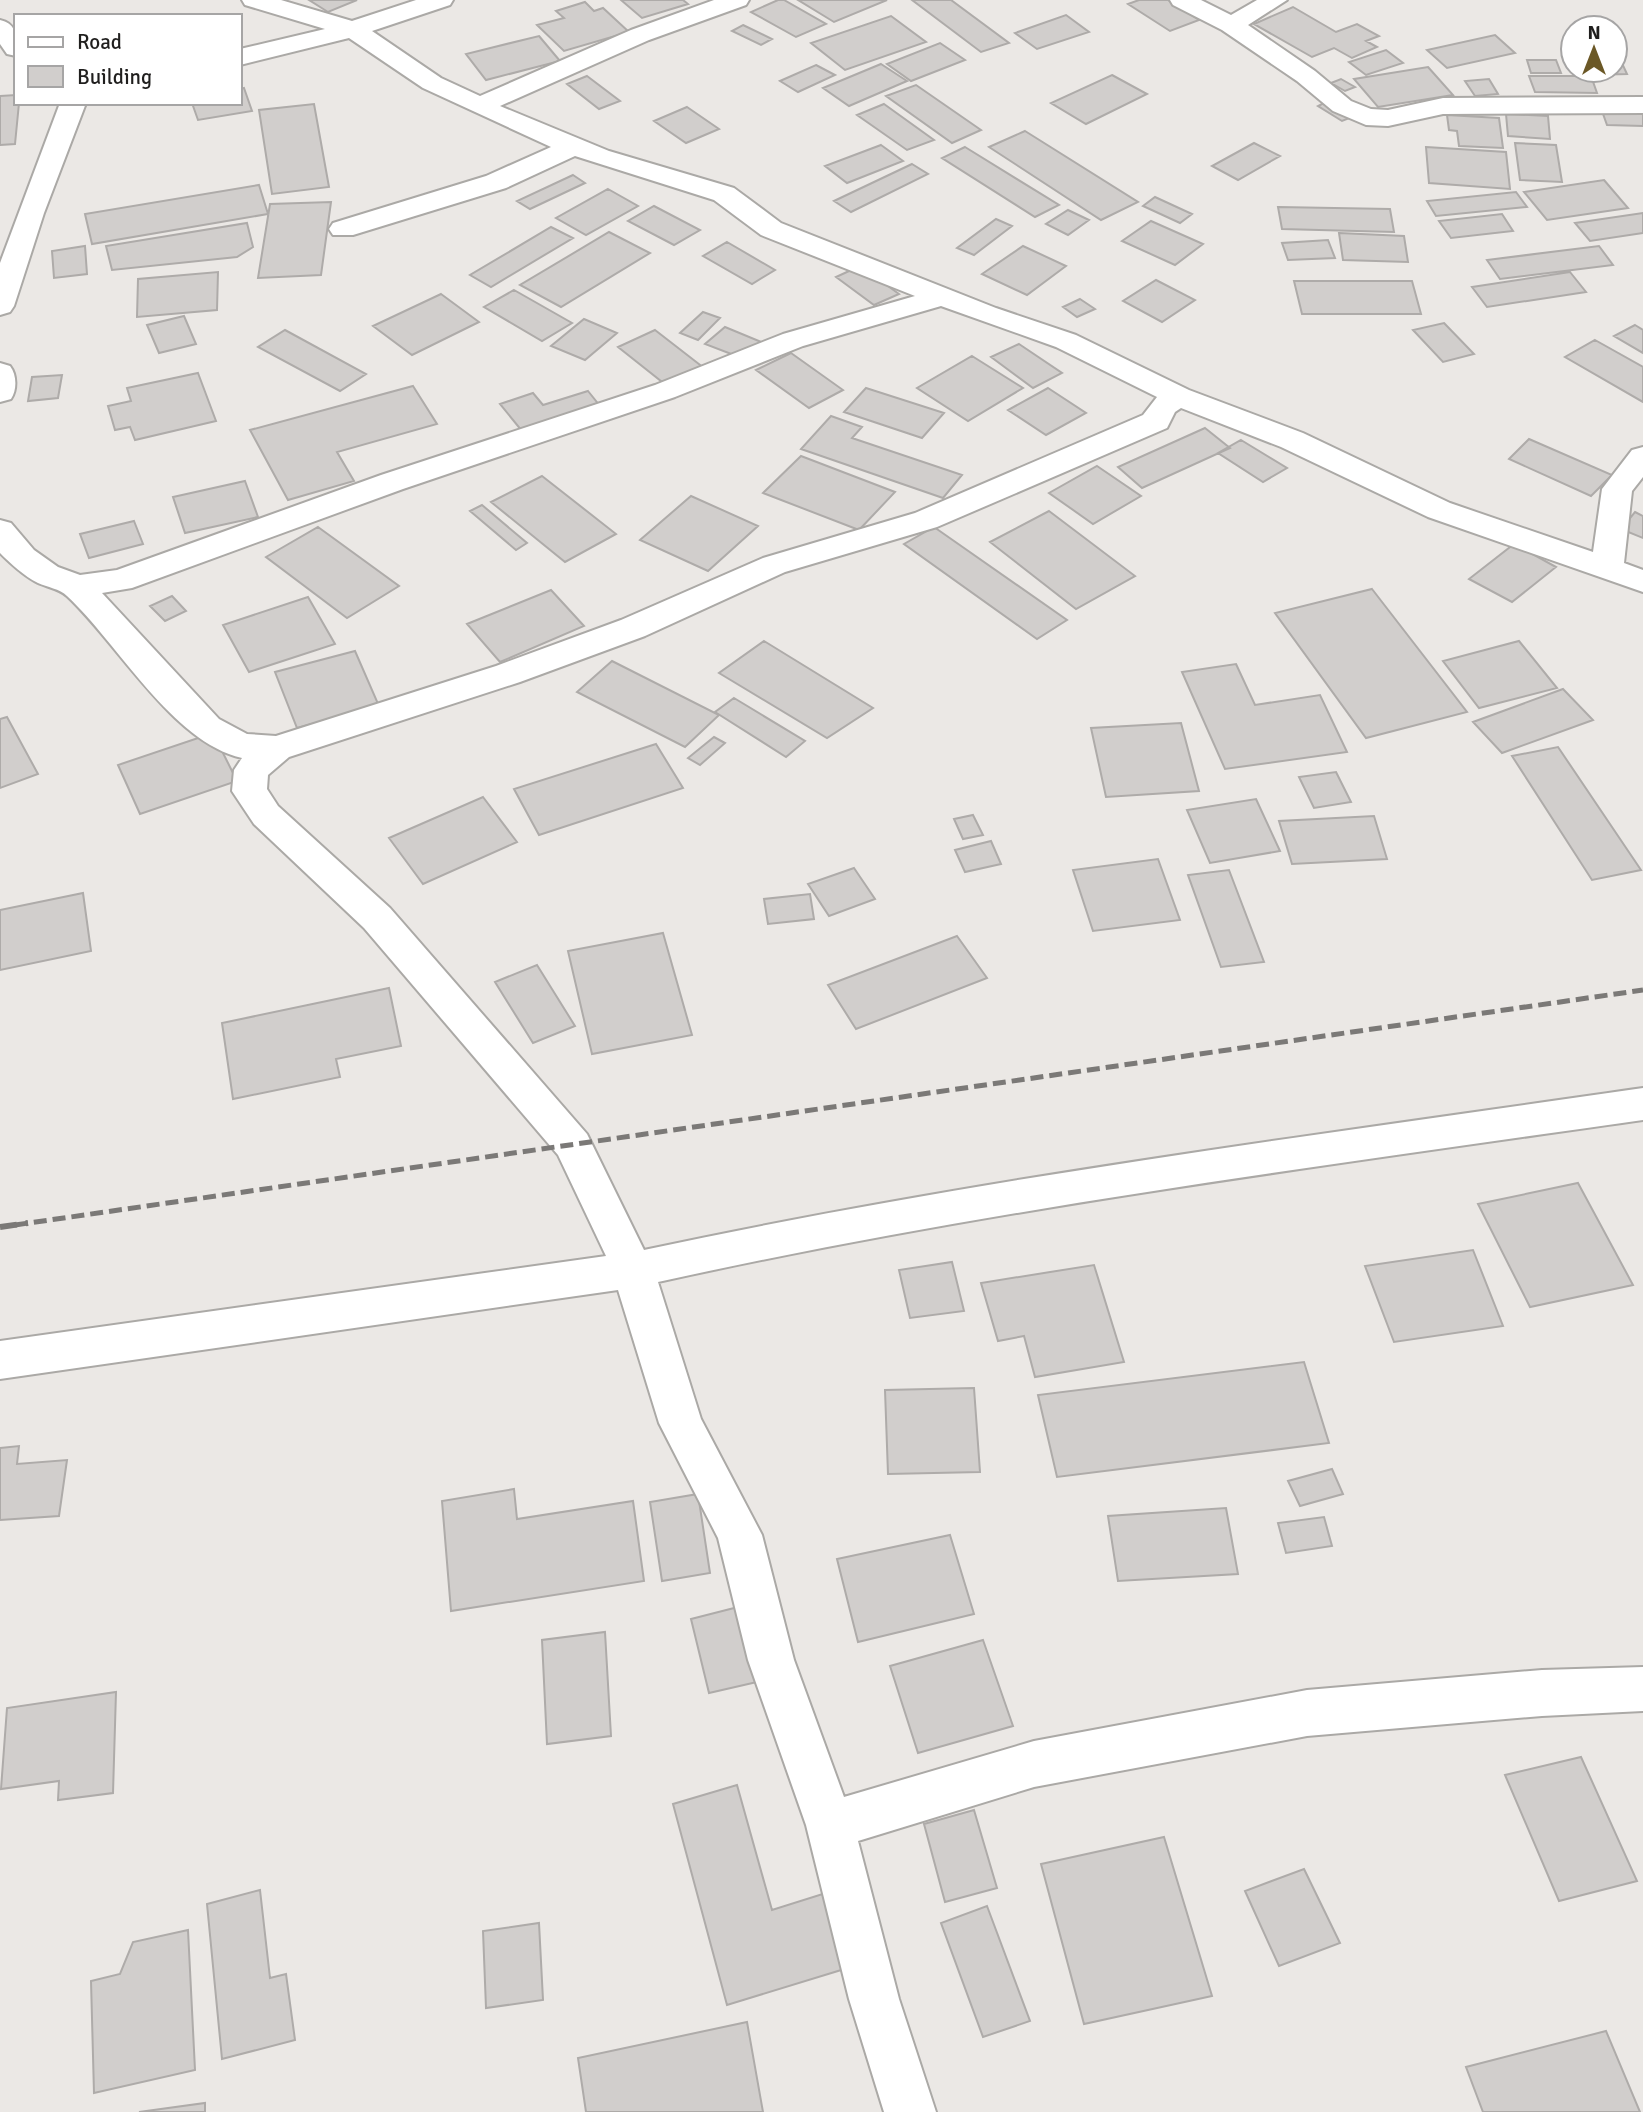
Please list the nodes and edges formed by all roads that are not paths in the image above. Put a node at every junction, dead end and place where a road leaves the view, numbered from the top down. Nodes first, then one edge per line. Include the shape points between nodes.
1 (254, 0) edge
2 (441, 0) edge
3 (737, 0) edge
4 (1182, 0) edge
5 (1275, 0) edge
6 (1231, 25) junction
7 (0, 27) edge
8 (353, 29) junction
9 (14, 46) edge
10 (242, 57) edge
11 (72, 105) edge
12 (1643, 105) edge
13 (479, 106) junction
14 (573, 147) junction
15 (343, 229) dead end
16 (941, 296) junction
17 (0, 306) edge
18 (0, 372) edge
19 (0, 393) edge
20 (1178, 396) junction
21 (1643, 457) edge
22 (0, 530) edge
23 (12, 561) edge
24 (1607, 567) junction
25 (1643, 581) edge
26 (77, 586) junction
27 (277, 748) junction
28 (1643, 1104) edge
29 (633, 1270) junction
30 (0, 1360) edge
31 (1643, 1689) edge
32 (830, 1825) junction
33 (910, 2112) edge

1 - 8 street
2 - 8 street
3 - 13 street via 640,35
4 - 6 street
5 - 6 street
6 - 12 street via 1342,106 1366,117 1388,118 1443,106
7 - 9 street
8 - 10 street
8 - 13 street via 432,83
11 - 17 street
13 - 14 street
14 - 15 street via 496,182
14 - 16 street via 680,184 724,194 771,229
16 - 20 street via 1066,341
16 - 26 street via 793,340 665,391 392,482 121,580
18 - 19 street
20 - 24 street via 1292,440 1438,510
20 - 27 street via 1162,407 1156,421 926,520 774,565 633,628 508,674
21 - 24 street via 1618,489
22 - 23 street
23 - 26 street
24 - 25 street
26 - 27 street via 207,727 241,747
27 - 29 street via 251,770 249,791 265,815 377,918 573,1144
28 - 29 street via 1225,1164 825,1229
29 - 30 street
29 - 32 street via 681,1423 740,1535 771,1660
31 - 32 street via 1307,1713 1034,1764
32 - 33 street via 874,1999

